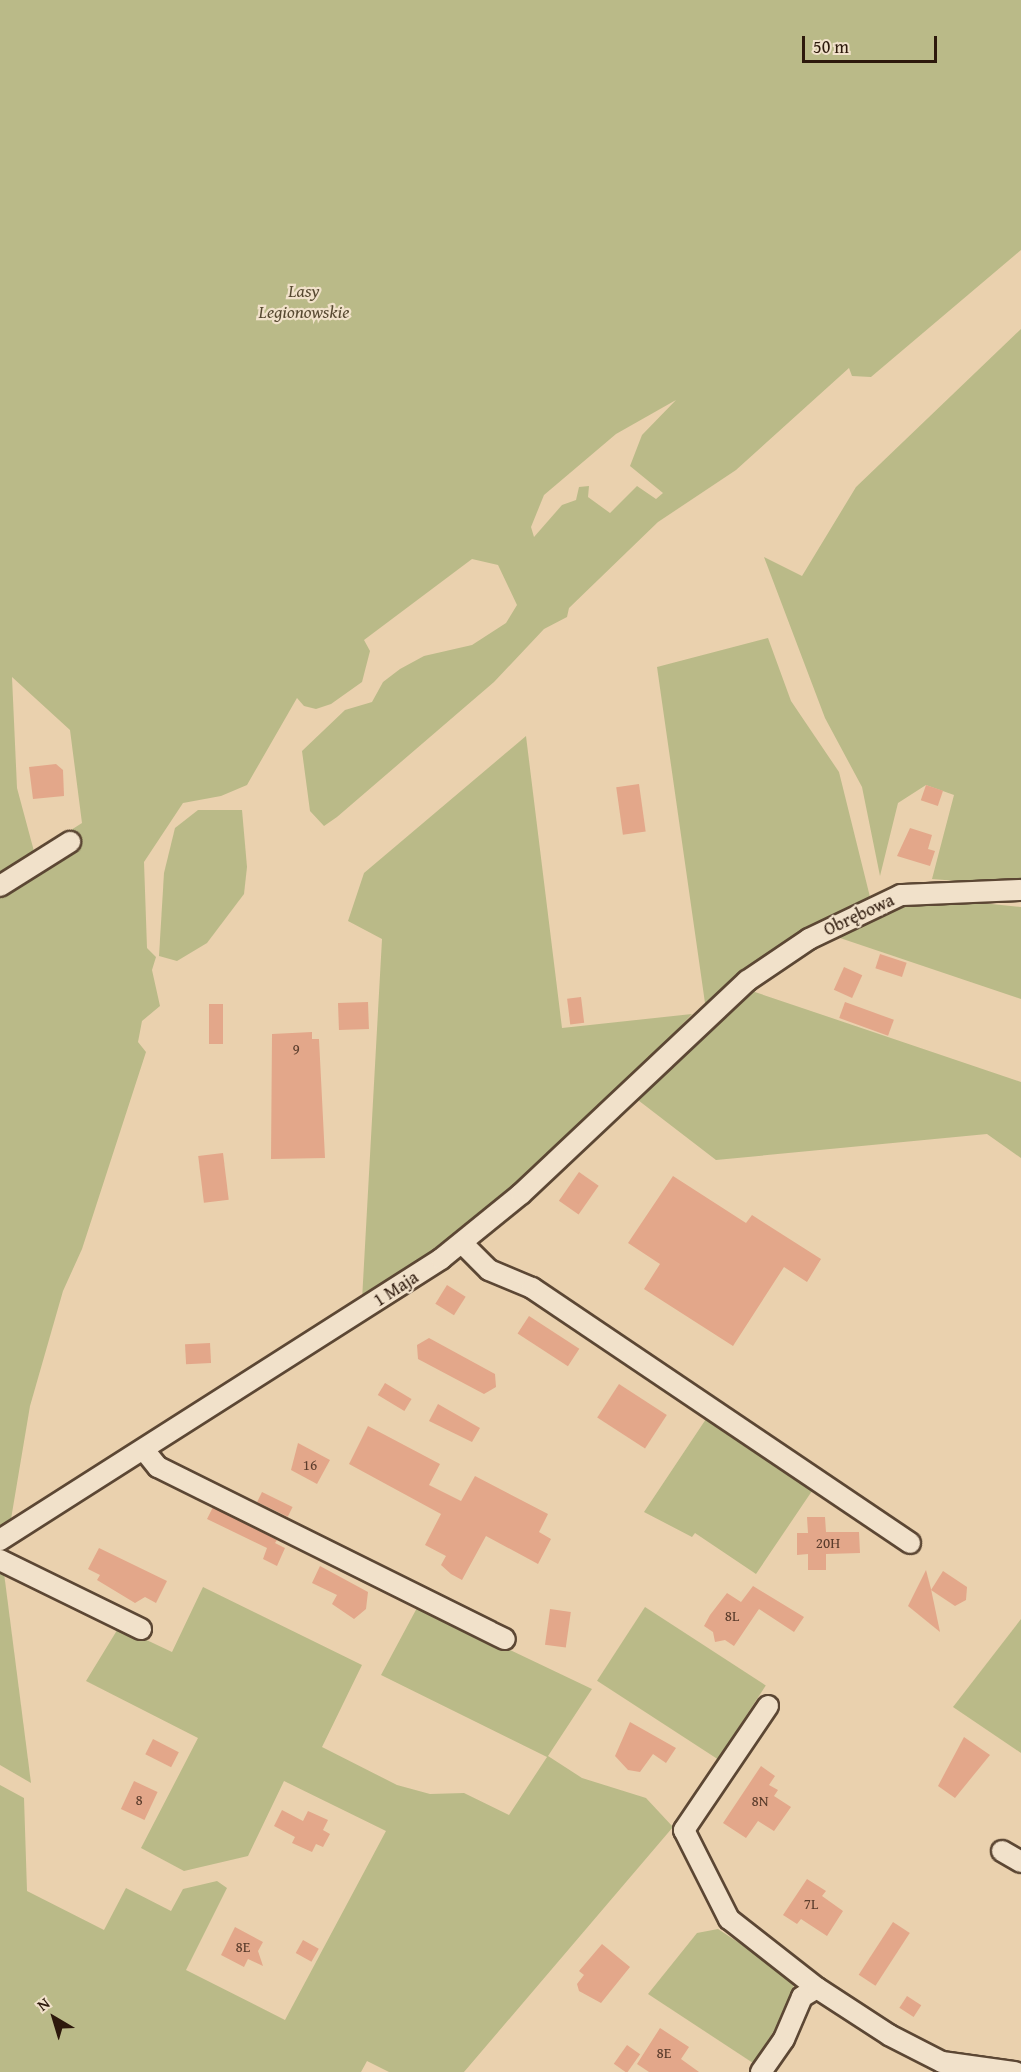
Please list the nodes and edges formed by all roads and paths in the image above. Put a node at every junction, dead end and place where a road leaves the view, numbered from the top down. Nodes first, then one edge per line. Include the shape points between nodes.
1 (70, 842) dead end
2 (0, 886) edge
3 (1021, 890) edge
4 (747, 981) joint
5 (462, 1243) junction
6 (144, 1450) junction
7 (0, 1540) edge
8 (910, 1543) dead end
9 (0, 1560) edge
10 (141, 1629) dead end
11 (506, 1639) dead end
12 (768, 1706) dead end
13 (1002, 1851) dead end
14 (1021, 1862) edge
15 (817, 1988) junction
16 (761, 2072) edge
17 (1015, 2072) edge

1 - 2 street
3 - 4 street, Obrębowa via 935,891 882,901 809,939
4 - 5 street, 1 Maja via 521,1194
5 - 6 street, 1 Maja via 333,1332
5 - 8 street via 489,1270 532,1288
6 - 7 street, 1 Maja
6 - 11 street via 158,1467
9 - 10 street
12 - 15 street via 684,1830 729,1919
13 - 14 street
15 - 16 street via 801,1997 784,2039
15 - 17 street via 897,2040 942,2062

